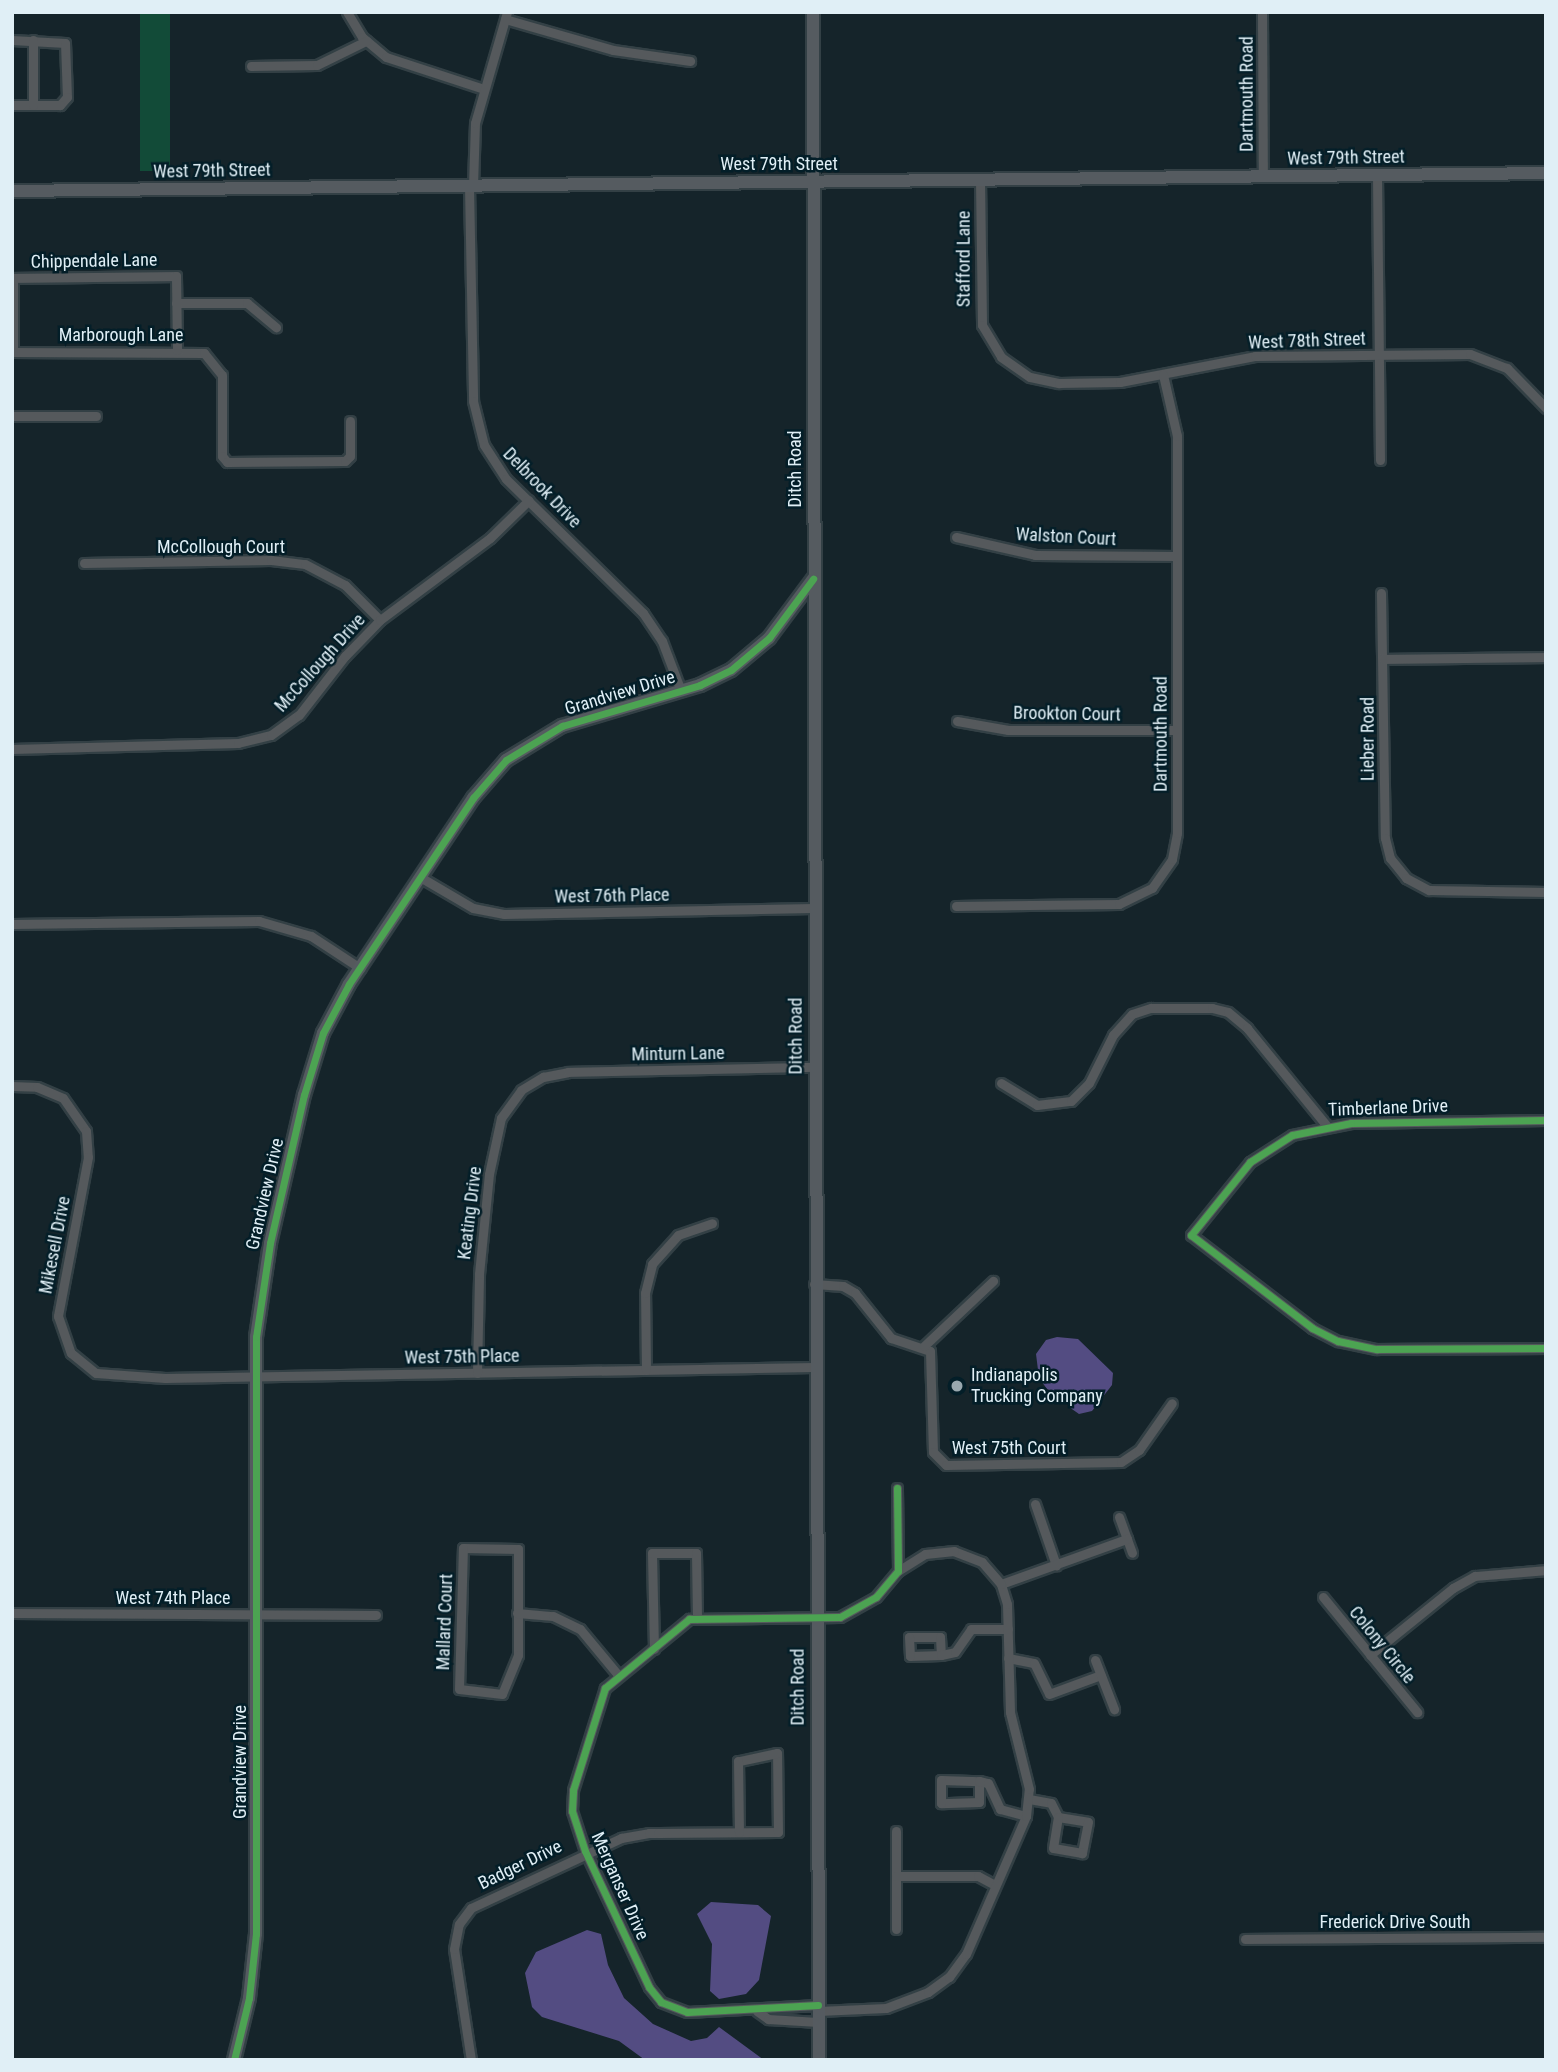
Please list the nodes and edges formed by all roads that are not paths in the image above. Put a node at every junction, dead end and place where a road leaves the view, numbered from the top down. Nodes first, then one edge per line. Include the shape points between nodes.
1 (347, 12) edge
2 (813, 12) edge
3 (1262, 12) edge
4 (506, 16) edge
5 (12, 40) edge
6 (33, 40) junction
7 (366, 41) junction
8 (690, 61) dead end
9 (251, 66) dead end
10 (484, 89) junction
11 (12, 105) edge
12 (33, 105) junction
13 (1546, 173) edge
14 (1377, 175) junction
15 (1263, 176) junction
16 (980, 180) junction
17 (812, 182) junction
18 (471, 186) junction
19 (12, 191) edge
20 (176, 303) junction
21 (276, 327) dead end
22 (987, 336) joint
23 (177, 350) junction
24 (13, 352) edge
25 (1379, 354) junction
26 (1163, 375) junction
27 (1546, 408) edge
28 (12, 416) edge
29 (96, 416) dead end
30 (350, 421) dead end
31 (1380, 460) dead end
32 (529, 500) junction
33 (956, 537) dead end
34 (1177, 556) junction
35 (84, 563) dead end
36 (813, 579) junction
37 (1381, 593) dead end
38 (380, 620) junction
39 (1546, 657) edge
40 (1384, 659) junction
41 (681, 691) junction
42 (957, 721) dead end
43 (1177, 730) junction
44 (12, 749) edge
45 (420, 877) junction
46 (1546, 892) edge
47 (956, 906) dead end
48 (813, 908) junction
49 (12, 924) edge
50 (360, 968) junction
51 (813, 1067) junction
52 (543, 1077) joint
53 (1001, 1083) dead end
54 (12, 1086) edge
55 (1546, 1120) edge
56 (1326, 1125) junction
57 (712, 1223) dead end
58 (993, 1281) dead end
59 (814, 1284) junction
60 (924, 1346) junction
61 (1546, 1348) edge
62 (814, 1367) junction
63 (646, 1370) junction
64 (477, 1373) junction
65 (255, 1376) junction
66 (111, 1377) joint
67 (1172, 1402) dead end
68 (897, 1488) dead end
69 (1035, 1504) dead end
70 (1119, 1517) dead end
71 (1127, 1539) junction
72 (1132, 1553) dead end
73 (1056, 1565) junction
74 (1546, 1570) edge
75 (898, 1571) junction
76 (1001, 1584) junction
77 (1323, 1597) dead end
78 (12, 1613) edge
79 (517, 1613) junction
80 (256, 1615) junction
81 (376, 1615) dead end
82 (815, 1618) junction
83 (697, 1619) junction
84 (1008, 1629) junction
85 (654, 1649) junction
86 (941, 1655) dead end
87 (1370, 1655) junction
88 (1008, 1658) junction
89 (1094, 1660) dead end
90 (618, 1675) junction
91 (1101, 1675) junction
92 (1114, 1709) dead end
93 (1417, 1712) dead end
94 (979, 1781) junction
95 (1029, 1799) junction
96 (1026, 1816) junction
97 (1058, 1817) junction
98 (896, 1831) dead end
99 (739, 1832) junction
100 (585, 1851) junction
101 (896, 1876) junction
102 (993, 1884) junction
103 (896, 1929) dead end
104 (1546, 1937) edge
105 (1245, 1939) dead end
106 (757, 2011) junction
107 (818, 2013) junction
108 (234, 2060) edge
109 (471, 2060) edge
110 (819, 2060) edge

1 - 7 street
2 - 17 main road, Ditch Road
3 - 15 street, Dartmouth Road
4 - 8 street via 612,50
4 - 10 street, Delbrook Drive
5 - 6 street
6 - 12 street
6 - 12 street via 60,40 66,47 66,101
7 - 9 street via 317,65
7 - 10 street via 401,63
10 - 18 street, Delbrook Drive via 473,139
11 - 12 street
13 - 14 main road, West 79th Street
14 - 15 main road, West 79th Street
14 - 25 street
15 - 16 main road, West 79th Street
16 - 17 main road, West 79th Street
16 - 22 street, Stafford Lane via 979,302
17 - 18 main road, West 79th Street
17 - 36 main road, Ditch Road
18 - 19 main road, West 79th Street
18 - 32 street, Delbrook Drive via 475,416 491,459
20 - 21 street via 247,303
20 - 23 street, Chippendale Lane
20 - 24 street, Chippendale Lane via 176,276 13,278
22 - 26 street, West 78th Street via 1012,367 1049,382 1120,382
23 - 24 street, Marborough Lane
23 - 30 street, Marborough Lane via 204,353 221,371 222,456 227,462 345,461 350,456
25 - 26 street, West 78th Street via 1255,356
25 - 27 street, West 78th Street via 1480,356 1514,374
25 - 31 street
26 - 34 street, Dartmouth Road via 1177,436
28 - 29 street
32 - 38 street, McCollough Drive via 490,538
32 - 41 street, Delbrook Drive via 643,613 662,641
33 - 34 street, Walston Court via 1035,555
34 - 43 street, Dartmouth Road
35 - 38 street, McCollough Court via 271,560 305,564 345,585
36 - 41 main road, Grandview Drive via 759,648 731,670
36 - 48 main road, Ditch Road
37 - 40 street, Lieber Road
38 - 44 street, McCollough Drive via 299,715 271,735 238,743
39 - 40 street
40 - 46 street, Lieber Road via 1385,838 1390,858 1406,878 1441,893
41 - 45 main road, Grandview Drive via 562,726 518,751 482,786
42 - 43 street, Brookton Court via 1008,730
43 - 47 street, Dartmouth Road via 1175,849 1168,868 1152,888 1134,900 1109,906
45 - 48 street, West 76th Place via 473,908 505,914
45 - 50 main road, Grandview Drive
48 - 51 main road, Ditch Road
49 - 50 street via 258,921 311,936
50 - 65 main road, Grandview Drive via 323,1033 304,1095 264,1273
51 - 52 street, Minturn Lane via 568,1072
51 - 59 main road, Ditch Road
52 - 64 street, Keating Drive via 512,1100 498,1130 480,1249
53 - 56 street via 1037,1105 1071,1101 1089,1083 1112,1035 1132,1014 1151,1008 1212,1008 1241,1021
54 - 66 street, Mikesell Drive via 37,1087 66,1101 85,1126 89,1152 59,1327 75,1357
55 - 56 street, Timberlane Drive
56 - 61 street, Timberlane Drive via 1292,1135 1250,1162 1191,1235 1312,1328 1352,1345
57 - 63 street via 678,1235 652,1265 645,1293
58 - 60 street
59 - 60 street via 843,1286 855,1293 891,1338
59 - 62 main road, Ditch Road
60 - 67 street, West 75th Court via 932,1358 933,1452 946,1465 1121,1462 1139,1450
62 - 63 street, West 75th Place
62 - 82 main road, Ditch Road
63 - 64 street, West 75th Place
64 - 65 street, West 75th Place
65 - 66 street, West 75th Place
65 - 80 main road, Grandview Drive
68 - 75 street
69 - 73 street
70 - 71 street
71 - 72 street
71 - 73 street
73 - 76 street
74 - 87 street via 1475,1576 1449,1591
75 - 76 street via 925,1554 954,1551 982,1562
75 - 82 street via 869,1604 850,1615
76 - 84 street
77 - 87 street, Colony Circle
78 - 80 street, West 74th Place
79 - 79 street, Mallard Court via 518,1655 502,1694 458,1689 463,1548 518,1549
79 - 90 street via 552,1616 576,1626 595,1642
80 - 81 street, West 74th Place
80 - 108 main road, Grandview Drive via 255,1943 249,1998
82 - 83 street
82 - 107 main road, Ditch Road
83 - 85 street, Merganser Drive via 689,1619
83 - 85 street via 696,1553 652,1553
84 - 86 street via 971,1629 955,1652
84 - 88 street
85 - 90 street, Merganser Drive
87 - 93 street, Colony Circle
88 - 91 street via 1034,1663 1049,1694
88 - 95 street via 1010,1712 1028,1774
89 - 91 street
90 - 100 street, Merganser Drive via 600,1699 574,1783 572,1811
91 - 92 street
94 - 94 street via 979,1802 941,1803 941,1780
94 - 96 street via 988,1783 1000,1809
95 - 96 street
95 - 97 street via 1051,1803
96 - 102 street
97 - 97 street via 1053,1849 1082,1853 1088,1822
98 - 101 street
99 - 99 street, Badger Drive via 778,1832 777,1753 738,1761
99 - 100 street, Badger Drive via 649,1833
100 - 106 street, Merganser Drive via 657,1999 687,2012
100 - 109 street, Badger Drive via 481,1901 459,1924 454,1959
101 - 102 street via 978,1876
101 - 103 street
102 - 107 street via 966,1954 948,1978 928,1992 886,2008
104 - 105 street, Frederick Drive South
106 - 107 street, Merganser Drive via 771,2005
106 - 107 street, Merganser Drive via 768,2019
107 - 110 main road, Ditch Road

